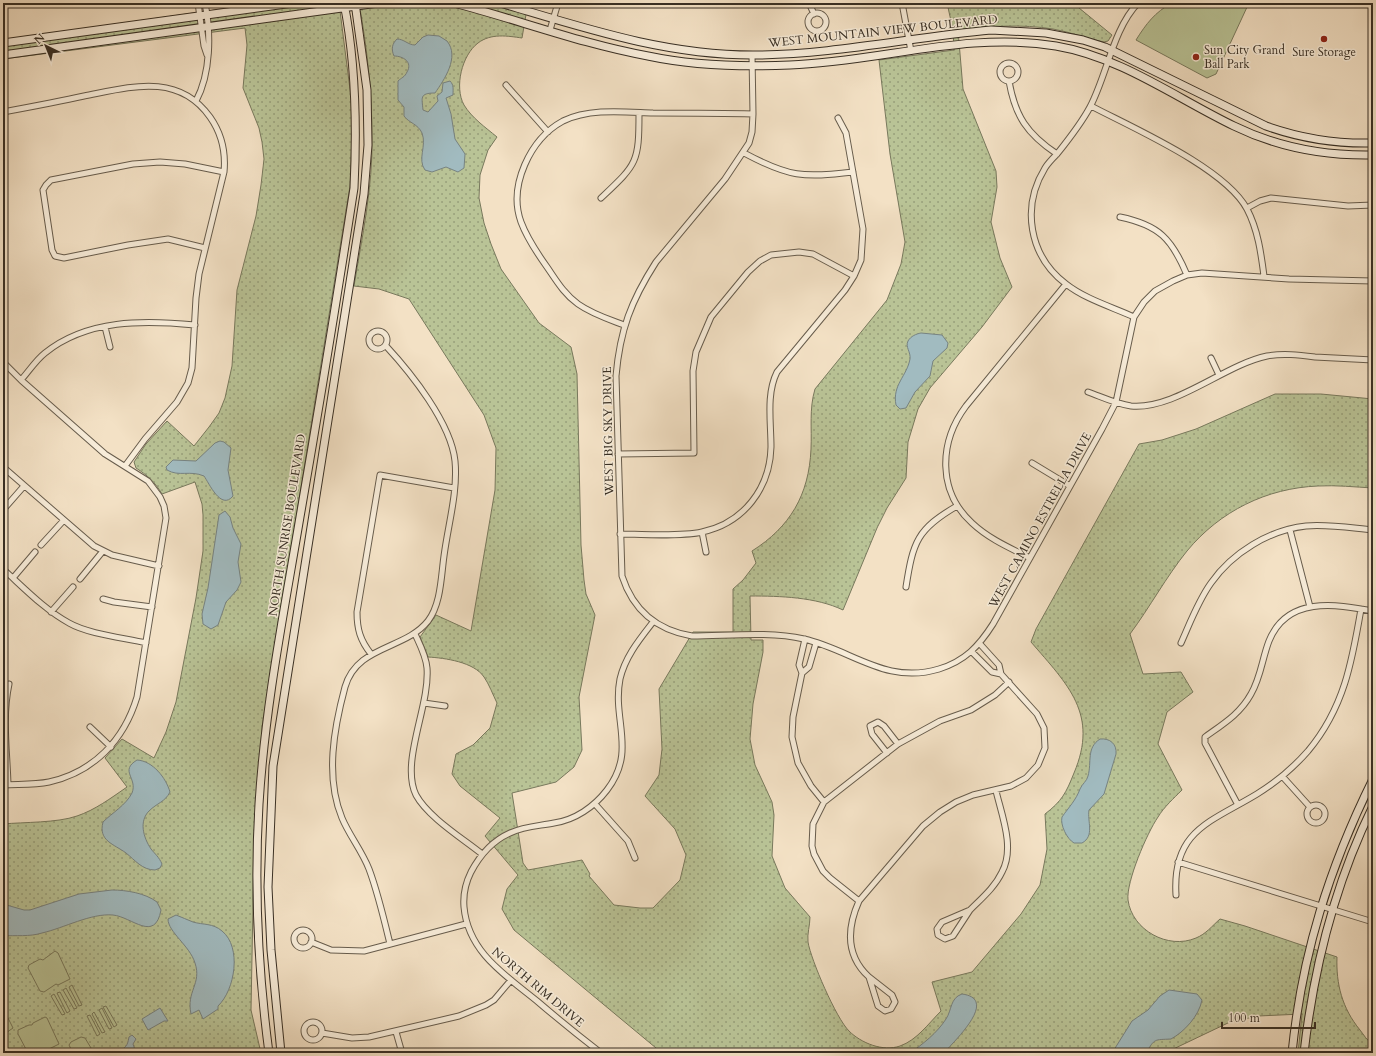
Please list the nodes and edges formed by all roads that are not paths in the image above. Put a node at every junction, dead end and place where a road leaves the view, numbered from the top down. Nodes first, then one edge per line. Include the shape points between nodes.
1 (198, 3) edge
2 (205, 3) edge
3 (293, 3) edge
4 (378, 3) edge
5 (454, 3) edge
6 (500, 3) edge
7 (558, 3) edge
8 (809, 3) edge
9 (902, 3) edge
10 (1137, 4) edge
11 (344, 5) edge
12 (356, 5) edge
13 (814, 14) dead end
14 (204, 15) junction
15 (553, 18) junction
16 (205, 27) junction
17 (550, 30) junction
18 (909, 40) junction
19 (3, 43) edge
20 (911, 51) junction
21 (3, 55) edge
22 (752, 55) junction
23 (1111, 56) junction
24 (752, 66) junction
25 (1009, 81) dead end
26 (506, 85) dead end
27 (196, 101) junction
28 (1090, 106) junction
29 (3, 112) edge
30 (639, 113) junction
31 (753, 114) junction
32 (838, 118) dead end
33 (548, 132) junction
34 (1291, 135) junction
35 (1373, 143) edge
36 (1289, 146) junction
37 (744, 153) junction
38 (1057, 154) junction
39 (1373, 155) edge
40 (224, 172) junction
41 (853, 172) junction
42 (602, 198) dead end
43 (1373, 206) edge
44 (1247, 208) junction
45 (1120, 217) dead end
46 (205, 248) junction
47 (1187, 275) junction
48 (854, 276) junction
49 (1264, 276) junction
50 (1373, 281) edge
51 (1066, 284) junction
52 (1134, 317) junction
53 (624, 324) junction
54 (195, 325) junction
55 (105, 327) junction
56 (386, 346) dead end
57 (110, 348) dead end
58 (1211, 358) dead end
59 (1373, 360) edge
60 (3, 362) edge
61 (1219, 375) junction
62 (21, 380) junction
63 (1088, 392) dead end
64 (1116, 402) junction
65 (618, 454) junction
66 (1032, 463) dead end
67 (125, 466) junction
68 (3, 467) edge
69 (24, 486) junction
70 (1070, 486) junction
71 (454, 488) junction
72 (957, 506) junction
73 (3, 510) edge
74 (64, 520) junction
75 (1290, 530) junction
76 (1373, 530) edge
77 (702, 532) junction
78 (620, 534) junction
79 (41, 545) dead end
80 (103, 551) junction
81 (35, 552) dead end
82 (706, 552) dead end
83 (1030, 558) junction
84 (159, 566) junction
85 (3, 569) edge
86 (13, 578) junction
87 (80, 579) dead end
88 (73, 587) dead end
89 (906, 588) dead end
90 (103, 599) dead end
91 (1310, 607) junction
92 (152, 608) junction
93 (1361, 609) junction
94 (1373, 611) edge
95 (52, 612) junction
96 (653, 622) junction
97 (415, 634) junction
98 (805, 639) junction
99 (146, 643) junction
100 (816, 643) junction
101 (1181, 643) dead end
102 (980, 644) junction
103 (972, 652) junction
104 (371, 654) junction
105 (802, 673) junction
106 (1001, 674) junction
107 (1009, 682) junction
108 (9, 684) dead end
109 (424, 703) junction
110 (445, 706) dead end
111 (90, 728) dead end
112 (898, 744) junction
113 (111, 747) junction
114 (887, 753) junction
115 (1282, 776) junction
116 (1373, 779) edge
117 (6, 785) edge
118 (996, 791) junction
119 (824, 802) junction
120 (595, 804) junction
121 (1238, 805) junction
122 (1373, 806) edge
123 (1310, 808) dead end
124 (482, 854) junction
125 (635, 858) dead end
126 (1178, 862) junction
127 (1176, 895) dead end
128 (860, 901) junction
129 (1326, 908) junction
130 (970, 910) junction
131 (1373, 922) edge
132 (466, 924) junction
133 (311, 942) dead end
134 (390, 944) junction
135 (869, 977) junction
136 (511, 980) junction
137 (396, 1032) junction
138 (322, 1033) dead end
139 (269, 1053) edge
140 (280, 1053) edge
141 (402, 1053) edge
142 (600, 1053) edge
143 (1292, 1053) edge
144 (1304, 1053) edge

1 - 14 street
2 - 14 street
3 - 14 street
4 - 12 street
5 - 17 street, WEST MOUNTAIN VIEW BOULEVARD
6 - 15 street, WEST MOUNTAIN VIEW BOULEVARD
7 - 15 street
8 - 13 street
9 - 18 street
10 - 23 street via 1124,24
11 - 12 street
11 - 16 street
11 - 139 street, NORTH SUNRISE BOULEVARD via 354,85 354,188 268,714 259,805 256,886 261,988
12 - 140 street, NORTH SUNRISE BOULEVARD via 367,90 368,145 364,194 273,766 268,887
14 - 16 street
14 - 19 street
15 - 17 street
15 - 22 street, WEST MOUNTAIN VIEW BOULEVARD via 654,46
16 - 21 street
16 - 27 street via 210,46
17 - 24 street, WEST MOUNTAIN VIEW BOULEVARD via 648,56 703,64
18 - 20 street
18 - 22 street, WEST MOUNTAIN VIEW BOULEVARD via 795,53
18 - 23 street, WEST MOUNTAIN VIEW BOULEVARD via 978,31 1022,30 1083,40
20 - 23 street, WEST MOUNTAIN VIEW BOULEVARD via 979,43 1018,42
20 - 24 street, WEST MOUNTAIN VIEW BOULEVARD via 806,64
22 - 24 street, WEST BIG SKY DRIVE
23 - 28 street
23 - 34 street, WEST MOUNTAIN VIEW BOULEVARD via 1249,119
23 - 36 street, WEST MOUNTAIN VIEW BOULEVARD via 1234,126
24 - 31 street, WEST BIG SKY DRIVE
25 - 38 street via 1016,111 1027,128 1041,143
26 - 33 street
27 - 29 street via 165,87 141,85
27 - 40 street via 219,132 226,158
28 - 38 street
28 - 44 street via 1206,168 1232,189
30 - 31 street
30 - 33 street via 604,112 578,116 562,122
30 - 42 street via 639,144 632,166
31 - 37 street, WEST BIG SKY DRIVE via 752,132
32 - 41 street via 846,133
33 - 53 street via 533,149 524,166 518,188 521,222 541,258 566,294 590,312
34 - 35 street, WEST MOUNTAIN VIEW BOULEVARD via 1343,143
34 - 36 street
36 - 39 street, WEST MOUNTAIN VIEW BOULEVARD via 1334,154
37 - 41 street via 789,174 816,176
37 - 53 street, WEST BIG SKY DRIVE via 656,262 631,305
38 - 51 street via 1045,167 1035,191 1031,216 1034,241 1039,253 1047,266
40 - 46 street
40 - 46 street via 185,164 133,164 51,180 43,190 55,256 64,258 168,239
41 - 48 street via 863,228 861,260
43 - 44 street via 1271,198
44 - 49 street via 1256,229
45 - 47 street via 1141,221 1157,230 1170,242
46 - 54 street via 197,286
47 - 49 street, WEST CAMINO ESTRELLA DRIVE via 1202,273
47 - 52 street, WEST CAMINO ESTRELLA DRIVE via 1155,291
48 - 65 street via 813,254 771,255 760,261 711,317 696,352 693,371 694,453
48 - 77 street via 773,380 770,398 770,461 767,477 760,492 749,506 733,519
49 - 50 street, WEST CAMINO ESTRELLA DRIVE
51 - 52 street
51 - 72 street via 966,406 952,429 945,464 947,479
52 - 64 street, WEST CAMINO ESTRELLA DRIVE
53 - 65 street, WEST BIG SKY DRIVE via 616,376
54 - 55 street via 132,322
54 - 67 street via 192,368 188,383 177,402
55 - 57 street
55 - 62 street via 87,331 61,342 44,354
56 - 71 street via 408,370 448,434 455,462
58 - 61 street
59 - 61 street via 1285,354 1251,361
60 - 62 street
61 - 64 street via 1170,399 1132,406
62 - 67 street via 105,454
63 - 64 street
64 - 70 street, WEST CAMINO ESTRELLA DRIVE
65 - 78 street, WEST BIG SKY DRIVE
66 - 70 street
67 - 84 street via 148,481 164,506 166,518
68 - 69 street
69 - 73 street
69 - 74 street
70 - 83 street, WEST CAMINO ESTRELLA DRIVE
71 - 97 street via 439,592 428,622
71 - 104 street via 380,475 357,612 359,634
72 - 83 street via 971,523 983,532
72 - 89 street via 930,523 920,536 912,556
74 - 79 street
74 - 80 street
75 - 76 street via 1304,526 1320,526
75 - 91 street
75 - 101 street via 1248,547 1224,566 1204,594
77 - 78 street
77 - 82 street
78 - 96 street, WEST BIG SKY DRIVE via 620,568 625,586 636,606
80 - 84 street via 134,562
80 - 87 street
81 - 86 street
83 - 102 street, WEST CAMINO ESTRELLA DRIVE
84 - 92 street
85 - 86 street
86 - 95 street
88 - 95 street
90 - 92 street
91 - 93 street via 1334,605
91 - 121 street via 1287,618 1274,631 1251,694 1233,717 1204,737
92 - 99 street
93 - 94 street
93 - 115 street via 1348,677 1335,710 1312,746
95 - 99 street via 70,624 84,629
96 - 98 street, WEST CAMINO ESTRELLA DRIVE via 677,634 692,636 777,636
96 - 120 street, NORTH RIM DRIVE via 633,648 623,670 619,696 623,735 621,759 615,777
97 - 104 street
97 - 109 street via 425,657 427,670
98 - 100 street, WEST CAMINO ESTRELLA DRIVE
98 - 105 street via 800,664
99 - 113 street via 132,714
100 - 103 street, WEST CAMINO ESTRELLA DRIVE via 881,668 909,674 928,672 954,664
100 - 105 street via 809,667
102 - 103 street, WEST CAMINO ESTRELLA DRIVE
102 - 106 street via 999,665
103 - 106 street via 992,672
104 - 134 street via 354,669 346,685 332,772 342,819 368,868
105 - 119 street via 793,717 793,747 803,773
106 - 107 street
107 - 112 street via 995,695 971,710 940,721
107 - 118 street via 1037,714 1044,728 1045,748 1038,765 1026,778
108 - 117 street via 5,721
109 - 110 street
109 - 124 street via 412,760 411,778 416,794 428,810
111 - 113 street
112 - 114 street
112 - 114 street via 878,722 870,726 872,734
113 - 117 street via 90,765 65,777 48,782
114 - 119 street
115 - 121 street
115 - 123 street
116 - 129 street via 1344,840
118 - 128 street via 973,795 940,812 923,826
118 - 130 street via 1008,855 1003,872 991,889
119 - 128 street via 813,824 814,854 830,878
120 - 124 street, NORTH RIM DRIVE via 572,818 510,833
120 - 125 street via 628,841
121 - 126 street via 1200,828
122 - 129 street
124 - 132 street, NORTH RIM DRIVE via 468,877 464,890
126 - 127 street
126 - 129 street
128 - 135 street via 849,932 852,952 859,966
129 - 131 street
129 - 143 street via 1304,968
129 - 144 street
130 - 130 street via 942,922 937,929 938,935 945,939 953,936
132 - 134 street
132 - 136 street, NORTH RIM DRIVE via 482,953
133 - 134 street via 331,950 350,951 364,951
135 - 135 street via 878,1006 882,1010 891,1009 895,1002 892,995
136 - 137 street via 494,1000 477,1010
136 - 142 street, NORTH RIM DRIVE
137 - 138 street via 352,1038
137 - 141 street

